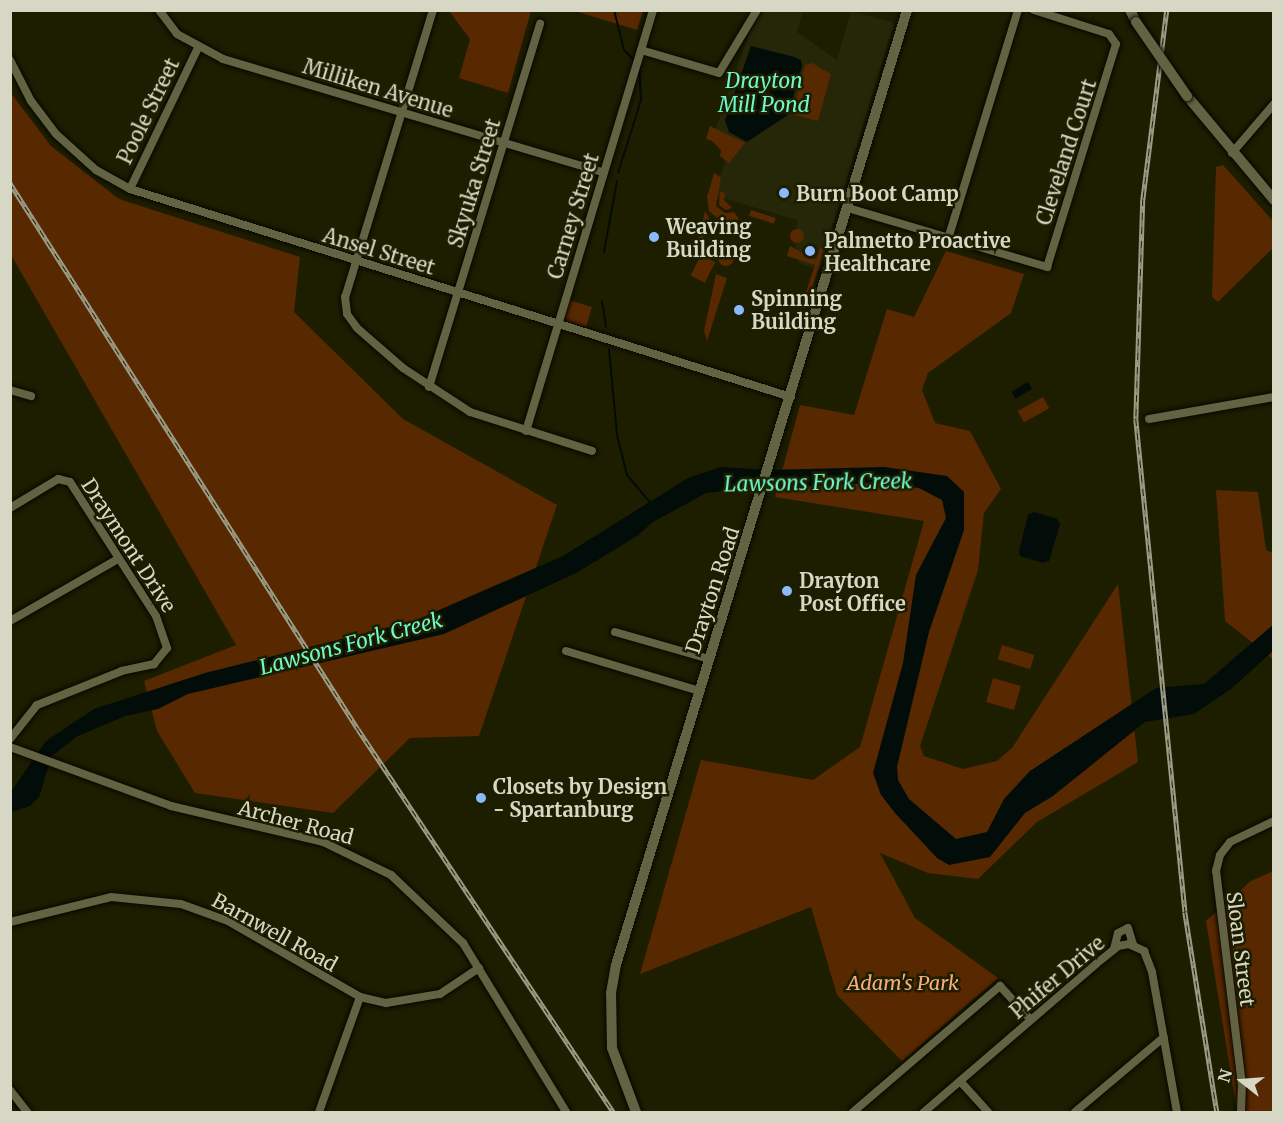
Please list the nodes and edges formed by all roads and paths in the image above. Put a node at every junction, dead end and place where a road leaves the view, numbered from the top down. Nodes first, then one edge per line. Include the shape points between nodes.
1 (159, 10) edge
2 (433, 10) edge
3 (653, 10) edge
4 (757, 10) edge
5 (907, 10) edge
6 (1018, 10) edge
7 (1034, 10) edge
8 (1130, 10) edge
9 (540, 24) dead end
10 (198, 48) junction
11 (640, 53) junction
12 (10, 60) edge
13 (1274, 104) edge
14 (402, 114) junction
15 (504, 142) junction
16 (1232, 153) junction
17 (603, 172) junction
18 (130, 189) junction
19 (1274, 200) edge
20 (848, 208) junction
21 (948, 239) junction
22 (356, 262) junction
23 (458, 292) junction
24 (558, 322) junction
25 (429, 387) junction
26 (10, 390) edge
27 (31, 396) dead end
28 (790, 397) junction
29 (1274, 397) edge
30 (1149, 418) dead end
31 (526, 431) junction
32 (592, 451) dead end
33 (10, 508) edge
34 (118, 559) junction
35 (10, 621) edge
36 (615, 632) dead end
37 (566, 651) dead end
38 (709, 659) junction
39 (699, 691) junction
40 (10, 739) edge
41 (10, 747) edge
42 (1274, 821) edge
43 (10, 922) edge
44 (1133, 944) junction
45 (1114, 949) junction
46 (479, 968) junction
47 (360, 997) junction
48 (1030, 1020) junction
49 (1164, 1037) junction
50 (960, 1081) junction
51 (10, 1090) edge
52 (27, 1113) edge
53 (319, 1113) edge
54 (566, 1113) edge
55 (636, 1113) edge
56 (853, 1113) edge
57 (924, 1113) edge
58 (988, 1113) edge
59 (1075, 1113) edge
60 (1177, 1113) edge
61 (1241, 1113) edge

1 - 10 street, Milliken Avenue via 171,30
2 - 14 street
3 - 11 street, Carney Street
4 - 11 street via 719,73
5 - 20 main road, Drayton Road
6 - 21 street
7 - 21 street, Cleveland Court via 1111,35 1116,47 1047,267
8 - 16 main road, bridge via 1187,96
9 - 15 street, Skyuka Street
10 - 14 street, Milliken Avenue
10 - 18 street, Poole Street
11 - 17 street, Carney Street
12 - 18 street, Ansel Street via 31,101 56,134 96,170
13 - 16 street
14 - 15 street, Milliken Avenue
14 - 22 street
15 - 17 street, Milliken Avenue
15 - 23 street, Skyuka Street
16 - 19 main road
17 - 24 street, Carney Street
18 - 22 street, Ansel Street
20 - 21 street
20 - 28 main road, Drayton Road
22 - 23 street, Ansel Street
22 - 25 street via 345,297 347,314 369,339
23 - 24 street, Ansel Street
23 - 25 street, Skyuka Street
24 - 28 street, Ansel Street
24 - 31 street, Carney Street
25 - 31 street via 470,412
26 - 27 street
28 - 38 main road, Drayton Road
29 - 30 street
31 - 32 street
33 - 34 street, Draymont Drive via 54,481 68,480
34 - 35 street
34 - 40 street, Draymont Drive via 162,626 167,644 165,655 154,664 122,671 37,705
36 - 38 street
37 - 39 street
38 - 39 main road, Drayton Road
39 - 55 main road, Drayton Road via 613,984 612,1048
41 - 46 street, Archer Road via 171,806 296,835 357,856 391,875 421,899 463,943
42 - 61 street, Sloan Street via 1230,842 1220,855 1216,871 1242,1085
43 - 47 street, Barnwell Road via 100,898 165,900 228,921
44 - 45 street, Phifer Drive
44 - 45 street via 1128,928 1118,933
44 - 49 street, Phifer Drive via 1144,951 1149,962
45 - 48 street, Phifer Drive
46 - 47 street, Barnwell Road via 454,987 425,999 386,1003
46 - 54 street, Archer Road
47 - 53 street
48 - 50 street, Phifer Drive
48 - 56 street via 1000,986
49 - 59 street
49 - 60 street, Phifer Drive
50 - 57 street, Phifer Drive
50 - 58 street
51 - 52 street

